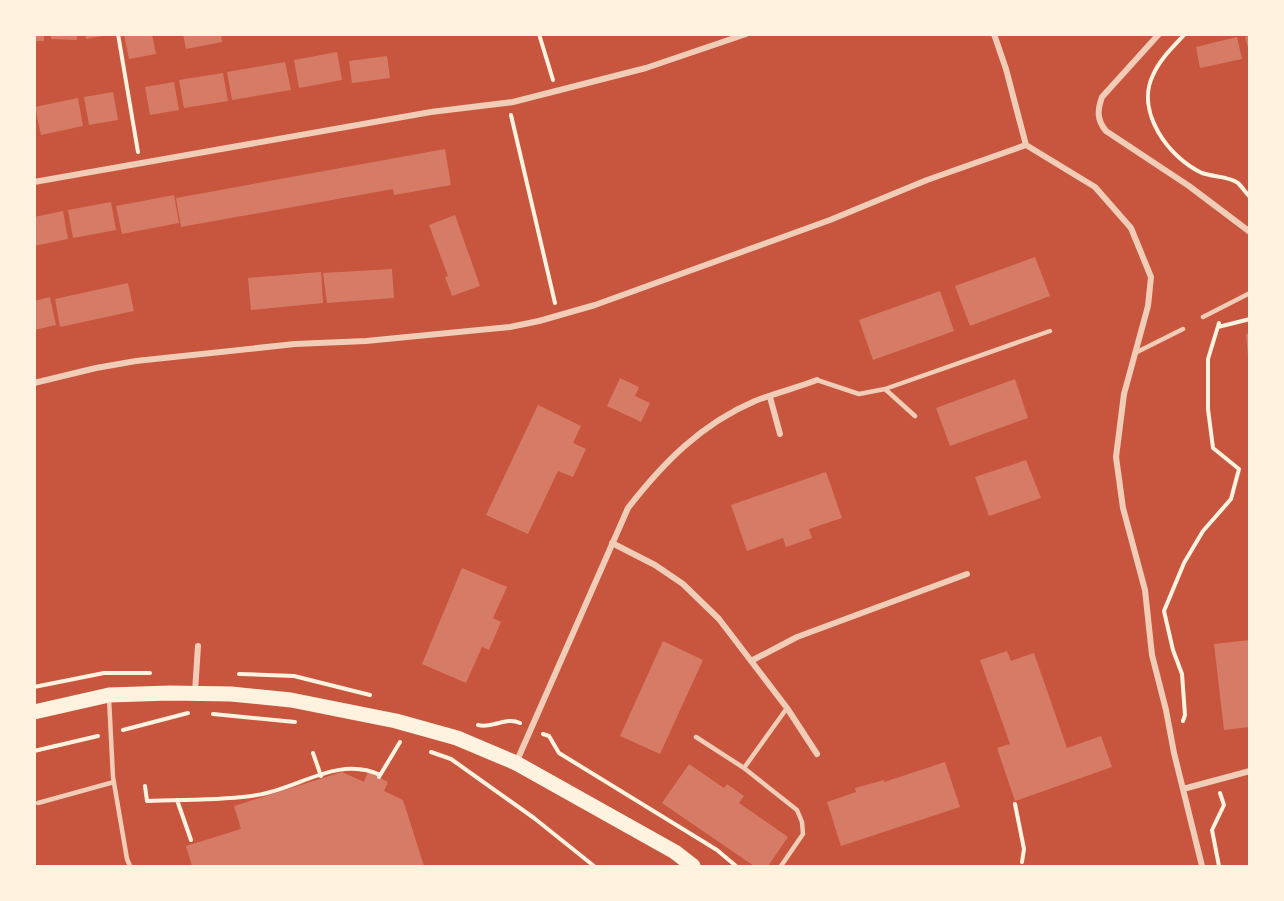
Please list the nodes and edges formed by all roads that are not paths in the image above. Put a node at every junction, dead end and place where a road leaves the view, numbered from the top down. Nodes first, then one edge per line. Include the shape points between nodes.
1 (746, 34) edge
2 (994, 34) edge
3 (1159, 34) edge
4 (1026, 145) junction
5 (34, 182) edge
6 (1250, 232) edge
7 (1250, 293) edge
8 (1203, 317) dead end
9 (1183, 329) dead end
10 (1050, 331) dead end
11 (1135, 353) junction
12 (817, 380) joint
13 (34, 383) edge
14 (885, 389) junction
15 (770, 397) junction
16 (915, 416) dead end
17 (780, 434) dead end
18 (612, 543) junction
19 (967, 574) dead end
20 (198, 646) dead end
21 (751, 661) junction
22 (195, 693) junction
23 (109, 695) junction
24 (787, 708) junction
25 (34, 712) edge
26 (696, 737) dead end
27 (817, 754) dead end
28 (516, 763) junction
29 (744, 768) junction
30 (1250, 771) edge
31 (114, 782) junction
32 (1183, 789) junction
33 (38, 803) dead end
34 (130, 867) edge
35 (693, 867) edge
36 (782, 867) edge
37 (1202, 867) edge

1 - 5 street via 646,68 509,103 431,112
2 - 4 street
3 - 6 street via 1102,97 1098,109 1101,125
4 - 11 street via 1095,187 1131,228 1151,277 1148,306
4 - 13 street via 595,306 557,316 510,327 136,361
7 - 8 lane
9 - 11 lane
10 - 14 lane
11 - 32 street via 1124,394 1116,457 1123,508 1145,590 1152,655
12 - 14 lane via 859,394
12 - 15 street
14 - 16 lane
15 - 17 street
15 - 18 street via 713,424 680,448 628,508
18 - 21 street via 683,584 719,619
18 - 28 street
19 - 21 street via 797,637
20 - 22 street
21 - 24 street
22 - 23 main road
22 - 28 main road via 291,700 396,721 457,738
23 - 25 main road
23 - 31 lane
24 - 27 street
24 - 29 lane
26 - 29 lane
28 - 35 main road via 675,852
29 - 36 lane via 796,810 802,822 803,834
30 - 32 street
31 - 33 lane
31 - 34 lane
32 - 37 street

